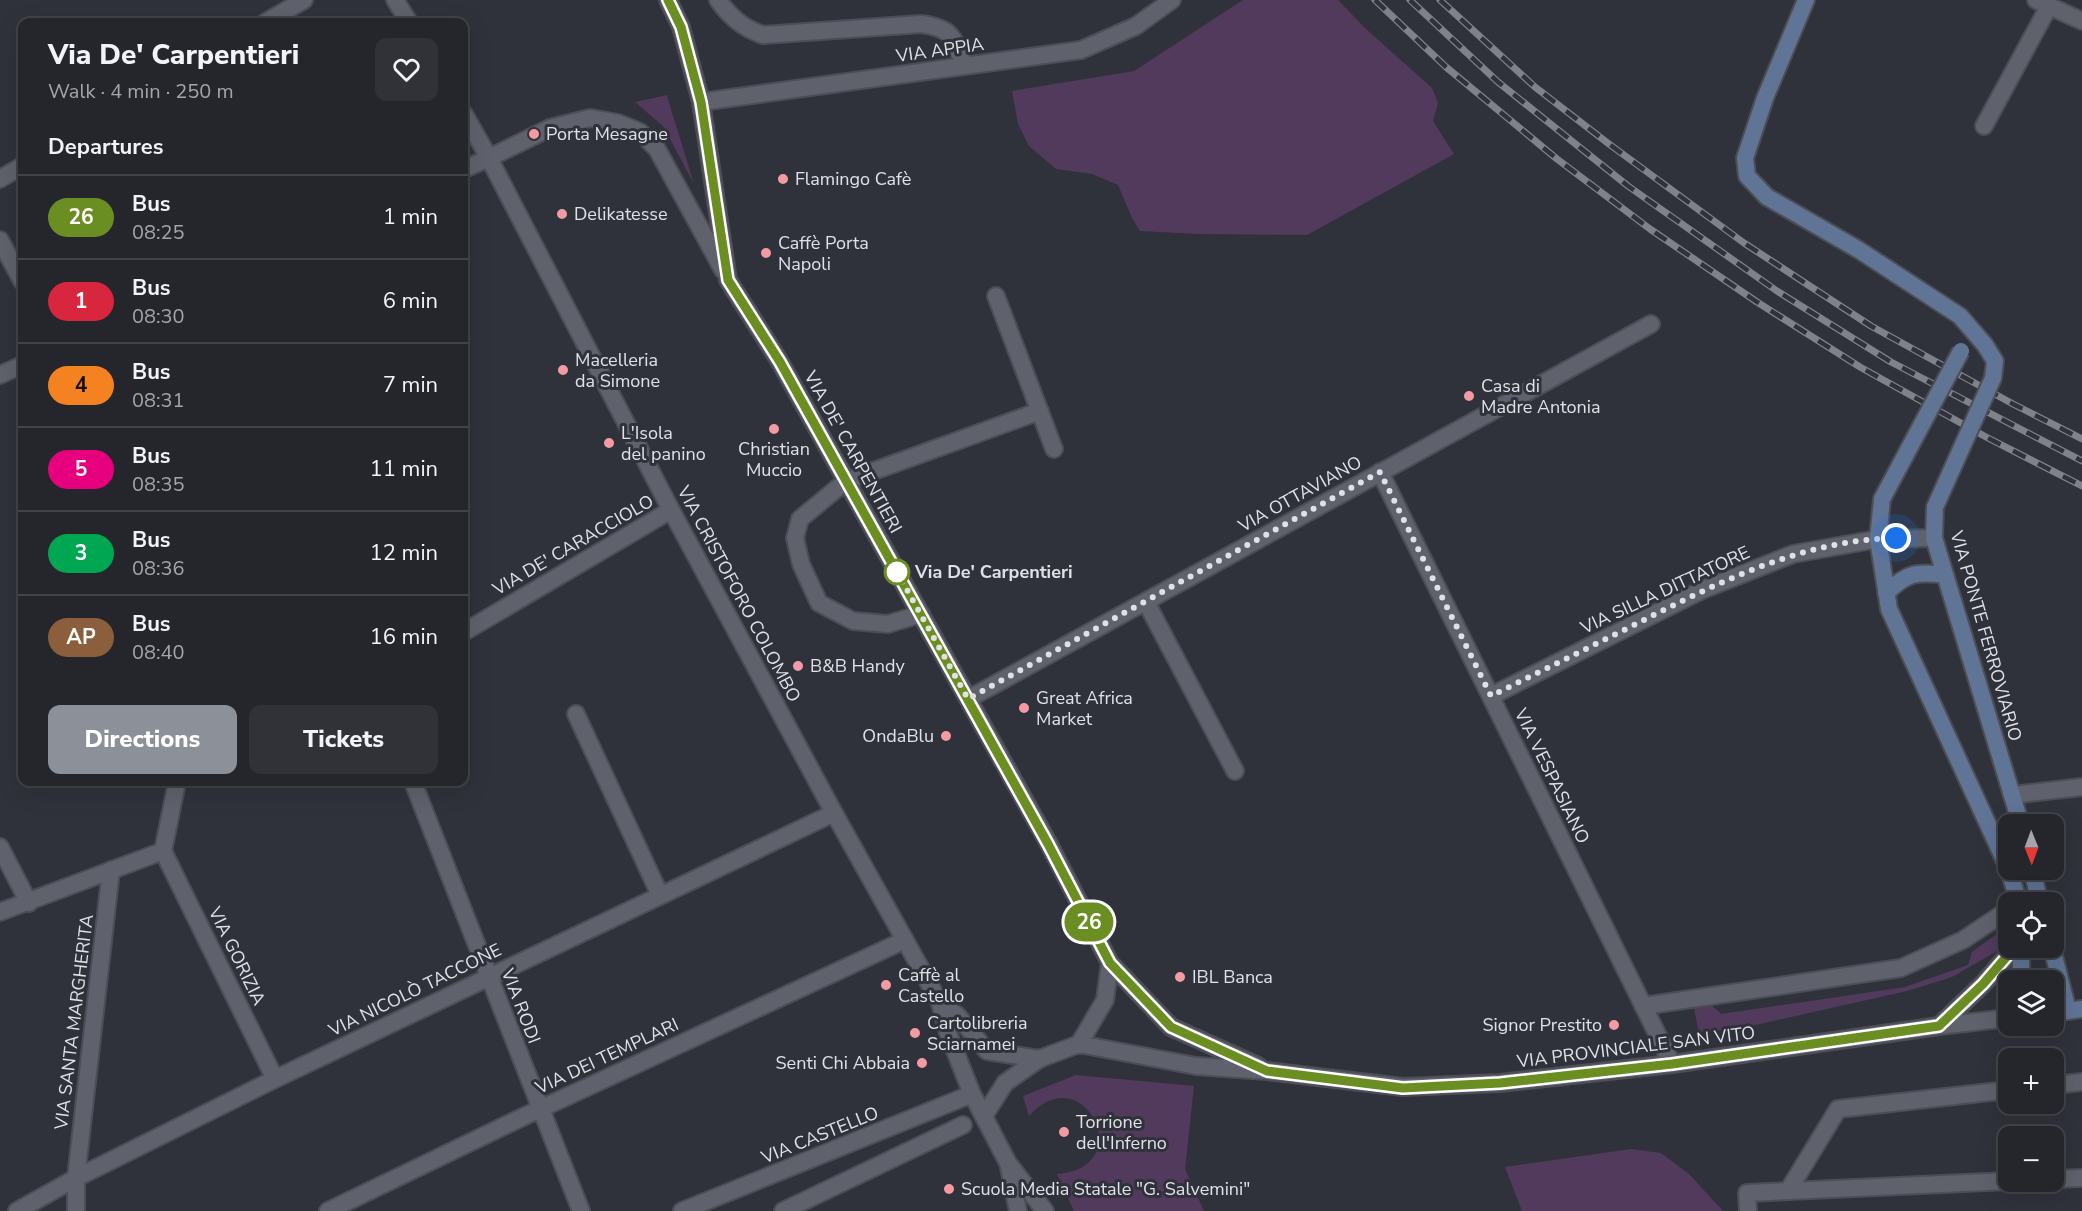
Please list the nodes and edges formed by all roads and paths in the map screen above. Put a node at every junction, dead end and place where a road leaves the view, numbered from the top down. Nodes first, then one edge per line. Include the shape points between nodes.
1 (304, 0) edge
2 (395, 0) edge
3 (668, 0) edge
4 (718, 0) edge
5 (1172, 0) edge
6 (1806, 0) edge
7 (2042, 3) edge
8 (273, 18) edge
9 (406, 18) edge
10 (2082, 21) edge
11 (964, 66) junction
12 (701, 102) junction
13 (468, 121) edge
14 (1984, 126) dead end
15 (489, 158) junction
16 (468, 167) edge
17 (18, 168) edge
18 (0, 179) edge
19 (0, 240) edge
20 (18, 274) edge
21 (728, 280) junction
22 (996, 296) dead end
23 (1651, 324) dead end
24 (1973, 330) junction
25 (18, 367) edge
26 (0, 375) edge
27 (1040, 411) junction
28 (1054, 449) dead end
29 (1380, 472) junction
30 (846, 481) junction
31 (671, 510) junction
32 (1934, 537) junction
33 (1878, 538) junction
34 (1945, 575) junction
35 (1886, 593) junction
36 (1146, 602) junction
37 (921, 614) junction
38 (468, 630) edge
39 (1491, 696) junction
40 (968, 699) junction
41 (576, 714) dead end
42 (1235, 771) dead end
43 (176, 786) edge
44 (415, 786) edge
45 (2082, 787) edge
46 (2012, 795) junction
47 (834, 813) junction
48 (2018, 814) edge
49 (1998, 845) edge
50 (0, 847) edge
51 (163, 851) junction
52 (111, 870) junction
53 (660, 895) junction
54 (29, 903) junction
55 (0, 912) edge
56 (1998, 917) edge
57 (905, 940) junction
58 (2005, 958) edge
59 (2055, 958) edge
60 (1110, 963) junction
61 (488, 977) junction
62 (940, 1003) junction
63 (1643, 1006) junction
64 (2068, 1011) edge
65 (1998, 1019) edge
66 (1939, 1026) junction
67 (1079, 1044) junction
68 (1039, 1059) junction
69 (1672, 1064) junction
70 (1267, 1071) junction
71 (275, 1079) junction
72 (2082, 1082) edge
73 (2064, 1084) edge
74 (1998, 1091) edge
75 (972, 1094) junction
76 (540, 1109) junction
77 (984, 1116) junction
78 (963, 1125) dead end
79 (1008, 1163) junction
80 (76, 1178) junction
81 (2082, 1178) edge
82 (2064, 1179) edge
83 (1998, 1181) edge
84 (1788, 1191) junction
85 (17, 1211) edge
86 (76, 1211) edge
87 (328, 1211) edge
88 (580, 1211) edge
89 (682, 1211) edge
90 (783, 1211) edge
91 (1018, 1211) edge
92 (1045, 1211) edge
93 (1748, 1211) edge

1 - 8 street
2 - 9 street
3 - 12 street, VIA DE' CARPENTIERI via 681,27
4 - 11 street via 746,29 763,35 940,26 955,40
5 - 11 street, VIA APPIA via 1136,26 1081,50
6 - 24 main road, VIA PONTE FERROVIARIO via 1765,98 1745,158 1747,176 1767,197 1859,250 1960,316
7 - 10 street
7 - 14 street
11 - 12 street, VIA APPIA
12 - 21 street, VIA DE' CARPENTIERI
13 - 15 street, VIA CRISTOFORO COLOMBO
15 - 16 street
15 - 21 street, VIA DE' CARPENTIERI via 550,128 590,118 640,132 657,149
15 - 31 street, VIA CRISTOFORO COLOMBO
17 - 18 street
19 - 20 street
21 - 30 street, VIA DE' CARPENTIERI via 780,362
22 - 27 street
23 - 29 street, VIA OTTAVIANO
24 - 32 main road, VIA PONTE FERROVIARIO, bridge via 1995,362 1993,378 1935,507
24 - 33 main road, bridge via 1882,499
25 - 26 street
27 - 28 street
27 - 30 street
29 - 36 street, VIA OTTAVIANO
29 - 39 street, VIA VESPASIANO
30 - 37 street, VIA DE' CARPENTIERI
30 - 37 street via 800,519 795,538 801,564 819,603 853,621 888,624
31 - 38 street, VIA DE' CARACCIOLO
31 - 47 street, VIA CRISTOFORO COLOMBO
32 - 33 street, VIA SILLA DITTATORE
32 - 34 main road, VIA PONTE FERROVIARIO
33 - 35 main road
33 - 39 street, VIA SILLA DITTATORE via 1793,554 1702,590
34 - 35 main road via 1913,573
34 - 46 main road, VIA PONTE FERROVIARIO
35 - 49 main road via 1888,609
36 - 40 street, VIA OTTAVIANO
36 - 42 street
37 - 40 street, VIA DE' CARPENTIERI
39 - 63 street, VIA VESPASIANO
40 - 60 street, VIA DE' CARPENTIERI
41 - 53 street
43 - 51 street
44 - 61 street, VIA RODI
45 - 46 street
46 - 48 main road, VIA PONTE FERROVIARIO
47 - 53 street, VIA NICOLÒ TACCONE
47 - 57 street, VIA CRISTOFORO COLOMBO
50 - 54 street
51 - 52 street
51 - 71 street, VIA GORIZIA
52 - 54 street
52 - 80 street, VIA SANTA MARGHERITA
53 - 61 street, VIA NICOLÒ TACCONE
54 - 55 street
56 - 63 street via 1963,940 1901,968
57 - 62 street, VIA CRISTOFORO COLOMBO
57 - 76 street, VIA DEI TEMPLARI
58 - 66 street
59 - 64 main road
60 - 67 street via 1105,1000
60 - 70 street, VIA PROVINCIALE SAN VITO via 1171,1027
61 - 71 street, VIA NICOLÒ TACCONE
61 - 76 street, VIA RODI
62 - 68 street via 957,1015 987,1051
62 - 75 street, VIA CRISTOFORO COLOMBO
63 - 69 street, VIA VESPASIANO
65 - 66 street, VIA PROVINCIALE SAN VITO
66 - 69 street, VIA PROVINCIALE SAN VITO
67 - 68 street
67 - 70 street, VIA PROVINCIALE SAN VITO via 1196,1066
68 - 77 street via 1005,1083
69 - 70 street, VIA PROVINCIALE SAN VITO via 1500,1083 1403,1088
71 - 80 street, VIA NICOLÒ TACCONE
72 - 73 street
74 - 84 street via 1838,1110
75 - 77 street, VIA CRISTOFORO COLOMBO
75 - 89 street, VIA CASTELLO
76 - 87 street, VIA DEI TEMPLARI
76 - 88 street, VIA RODI
77 - 79 street, VIA CRISTOFORO COLOMBO
78 - 90 street
79 - 91 street
79 - 92 street
80 - 85 street, VIA NICOLÒ TACCONE
80 - 86 street, VIA SANTA MARGHERITA
81 - 82 street
83 - 84 street
84 - 93 street via 1747,1193

